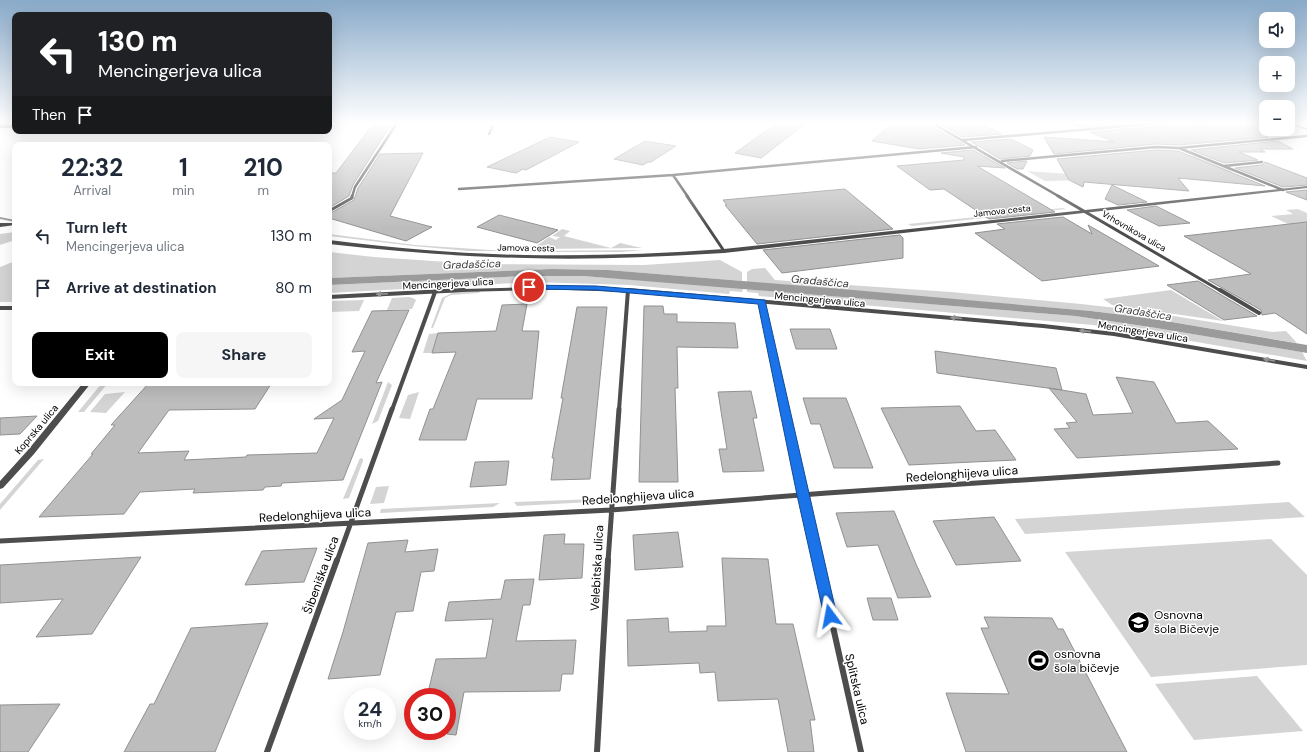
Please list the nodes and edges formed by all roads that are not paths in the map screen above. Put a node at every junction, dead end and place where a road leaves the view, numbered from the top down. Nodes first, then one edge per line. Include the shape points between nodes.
1 (374, 158) edge
2 (856, 158) edge
3 (994, 158) edge
4 (1041, 158) edge
5 (1203, 158) edge
6 (1001, 162) junction
7 (1262, 162) dead end
8 (1223, 166) junction
9 (673, 175) junction
10 (1307, 187) edge
11 (458, 189) dead end
12 (1283, 190) junction
13 (332, 209) edge
14 (1085, 211) junction
15 (12, 224) edge
16 (0, 225) edge
17 (332, 242) edge
18 (724, 251) junction
19 (628, 290) junction
20 (435, 292) junction
21 (332, 297) edge
22 (762, 302) junction
23 (0, 308) edge
24 (12, 308) edge
25 (1259, 313) dead end
26 (1307, 367) edge
27 (85, 386) edge
28 (1278, 463) dead end
29 (0, 486) edge
30 (803, 495) junction
31 (611, 510) junction
32 (352, 523) junction
33 (0, 542) edge
34 (267, 752) edge
35 (597, 752) edge
36 (861, 752) edge

1 - 13 street via 355,187 352,198
2 - 9 street
3 - 6 street, Vrhovnikova ulica
4 - 6 street
5 - 8 street, Jamova cesta
6 - 14 street, Vrhovnikova ulica
7 - 8 street, Jamova cesta
8 - 12 street, Jamova cesta
9 - 11 street
9 - 18 street
10 - 12 street, Jamova cesta
12 - 14 street, Jamova cesta
14 - 18 street, Jamova cesta
14 - 25 street, Vrhovnikova ulica
15 - 16 street
17 - 18 street, Jamova cesta via 456,254 538,257 636,256
19 - 20 street, Mencingerjeva ulica via 538,287
19 - 22 street, Mencingerjeva ulica
19 - 31 street, Velebitska ulica
20 -> 21 street, Mencingerjeva ulica
20 - 32 street, Šibeniška ulica
26 -> 22 street, Mencingerjeva ulica via 1114,334
22 - 30 street, Splitska ulica
23 - 24 street
27 - 29 street, Koprska ulica
28 - 30 street, Redelonghijeva ulica
30 - 31 street, Redelonghijeva ulica
30 - 36 street, Splitska ulica
31 - 32 street, Redelonghijeva ulica
31 - 35 street, Velebitska ulica
32 - 33 street, Redelonghijeva ulica
32 - 34 street, Šibeniška ulica

